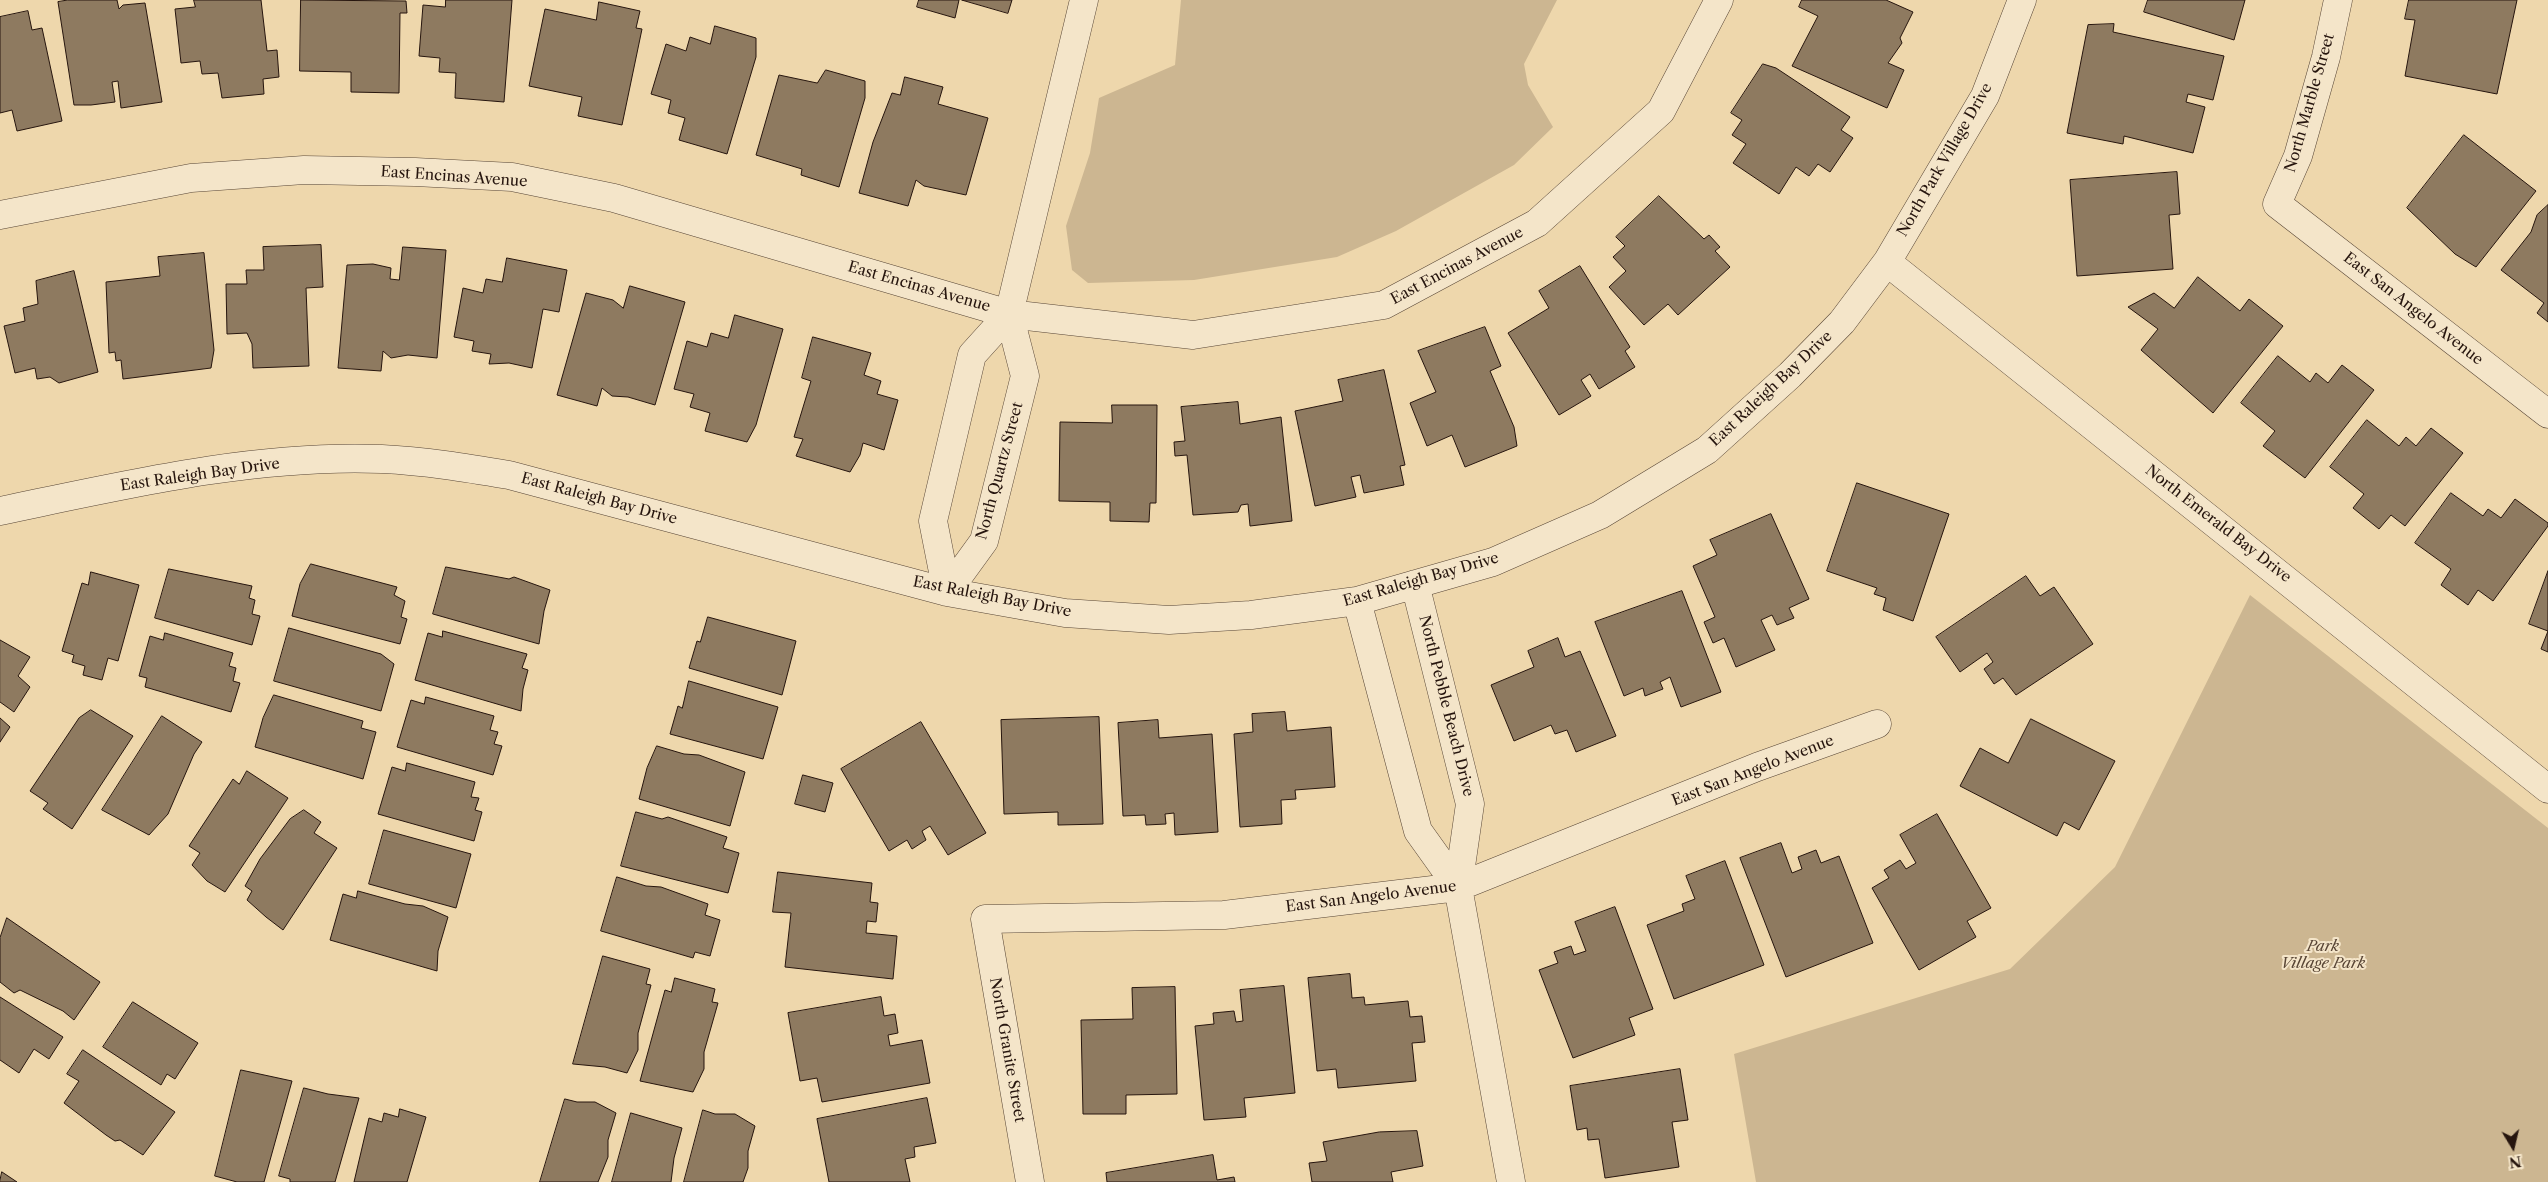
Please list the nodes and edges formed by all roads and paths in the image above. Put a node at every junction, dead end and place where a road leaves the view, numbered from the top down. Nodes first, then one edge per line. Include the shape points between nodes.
1 (1084, 0) edge
2 (1719, 0) edge
3 (2022, 0) edge
4 (2338, 0) edge
5 (2277, 204) joint
6 (0, 215) edge
7 (1887, 262) junction
8 (1009, 314) junction
9 (2548, 414) edge
10 (0, 511) edge
11 (1415, 584) junction
12 (948, 592) junction
13 (1357, 601) junction
14 (1877, 724) dead end
15 (2548, 789) edge
16 (1458, 888) junction
17 (984, 919) joint
18 (1030, 1182) edge
19 (1511, 1182) edge

1 - 8 street, North Quartz Street
2 - 8 street, East Encinas Avenue via 1661,111 1647,124 1537,223 1384,305 1193,336
3 - 7 street, North Park Village Drive via 1985,96
4 - 5 street, North Marble Street via 2326,57 2298,156
5 - 9 street, East San Angelo Avenue
6 - 8 street, East Encinas Avenue via 191,178 304,170 512,177 614,198
7 - 11 street, East Raleigh Bay Drive via 1842,322 1708,450 1600,515 1494,562
7 - 15 street, North Emerald Bay Drive
8 - 12 street, North Quartz Street via 1025,376 984,541
8 - 12 street, North Quartz Street via 972,355 933,521
10 - 12 street, East Raleigh Bay Drive via 130,484 262,465 381,459 433,463 509,475
11 - 13 street, East Raleigh Bay Drive
11 - 16 street, North Pebble Beach Drive via 1470,804
12 - 13 street, East Raleigh Bay Drive via 1065,613 1170,620 1251,615
13 - 16 street, North Pebble Beach Drive via 1418,831
14 - 16 street, East San Angelo Avenue via 1757,767
16 - 17 street, East San Angelo Avenue via 1224,915
16 - 19 street, North Pebble Beach Drive
17 - 18 street, North Granite Street

